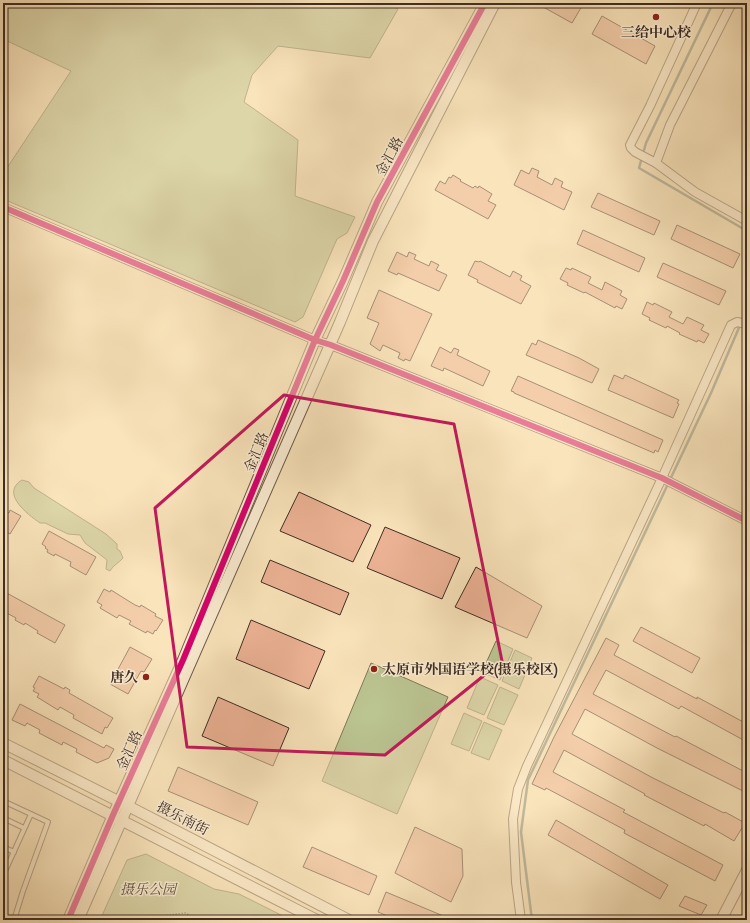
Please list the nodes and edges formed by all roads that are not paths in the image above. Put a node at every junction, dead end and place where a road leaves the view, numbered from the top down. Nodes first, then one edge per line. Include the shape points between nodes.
1 (485, 3) edge
2 (495, 3) edge
3 (697, 3) edge
4 (732, 3) edge
5 (656, 163) junction
6 (3, 207) edge
7 (747, 221) edge
8 (743, 323) edge
9 (315, 340) junction
10 (330, 345) junction
11 (662, 478) junction
12 (747, 521) edge
13 (3, 743) edge
14 (3, 760) edge
15 (3, 801) edge
16 (124, 803) junction
17 (31, 814) junction
18 (117, 817) junction
19 (3, 818) edge
20 (24, 828) junction
21 (3, 847) edge
22 (14, 852) junction
23 (3, 870) edge
24 (747, 870) edge
25 (14, 920) edge
26 (68, 920) edge
27 (78, 920) edge
28 (317, 920) edge
29 (348, 920) edge
30 (521, 920) edge
31 (721, 920) edge

1 - 9 street, 金汇路 via 378,202
2 - 10 street, 金汇路 via 373,241
3 - 5 street via 630,145 635,152
4 - 5 street via 670,125
5 - 7 street via 695,192
6 - 9 street
8 - 11 street via 731,325
9 - 10 street
9 - 16 street, 金汇路
10 - 11 street
10 - 16 street, 金汇路
11 - 12 street
11 - 30 street via 518,789 513,819
13 - 16 street, 摄乐南街
14 - 18 street
15 - 17 lane
16 - 18 street, 金汇路
16 - 29 street, 摄乐南街
17 - 20 lane
17 - 25 lane via 48,822
18 - 26 street, 金汇路
18 - 27 street, 金汇路
18 - 28 street
19 - 20 lane
20 - 22 lane
21 - 22 lane
22 - 23 lane via 6,869
24 - 31 street

